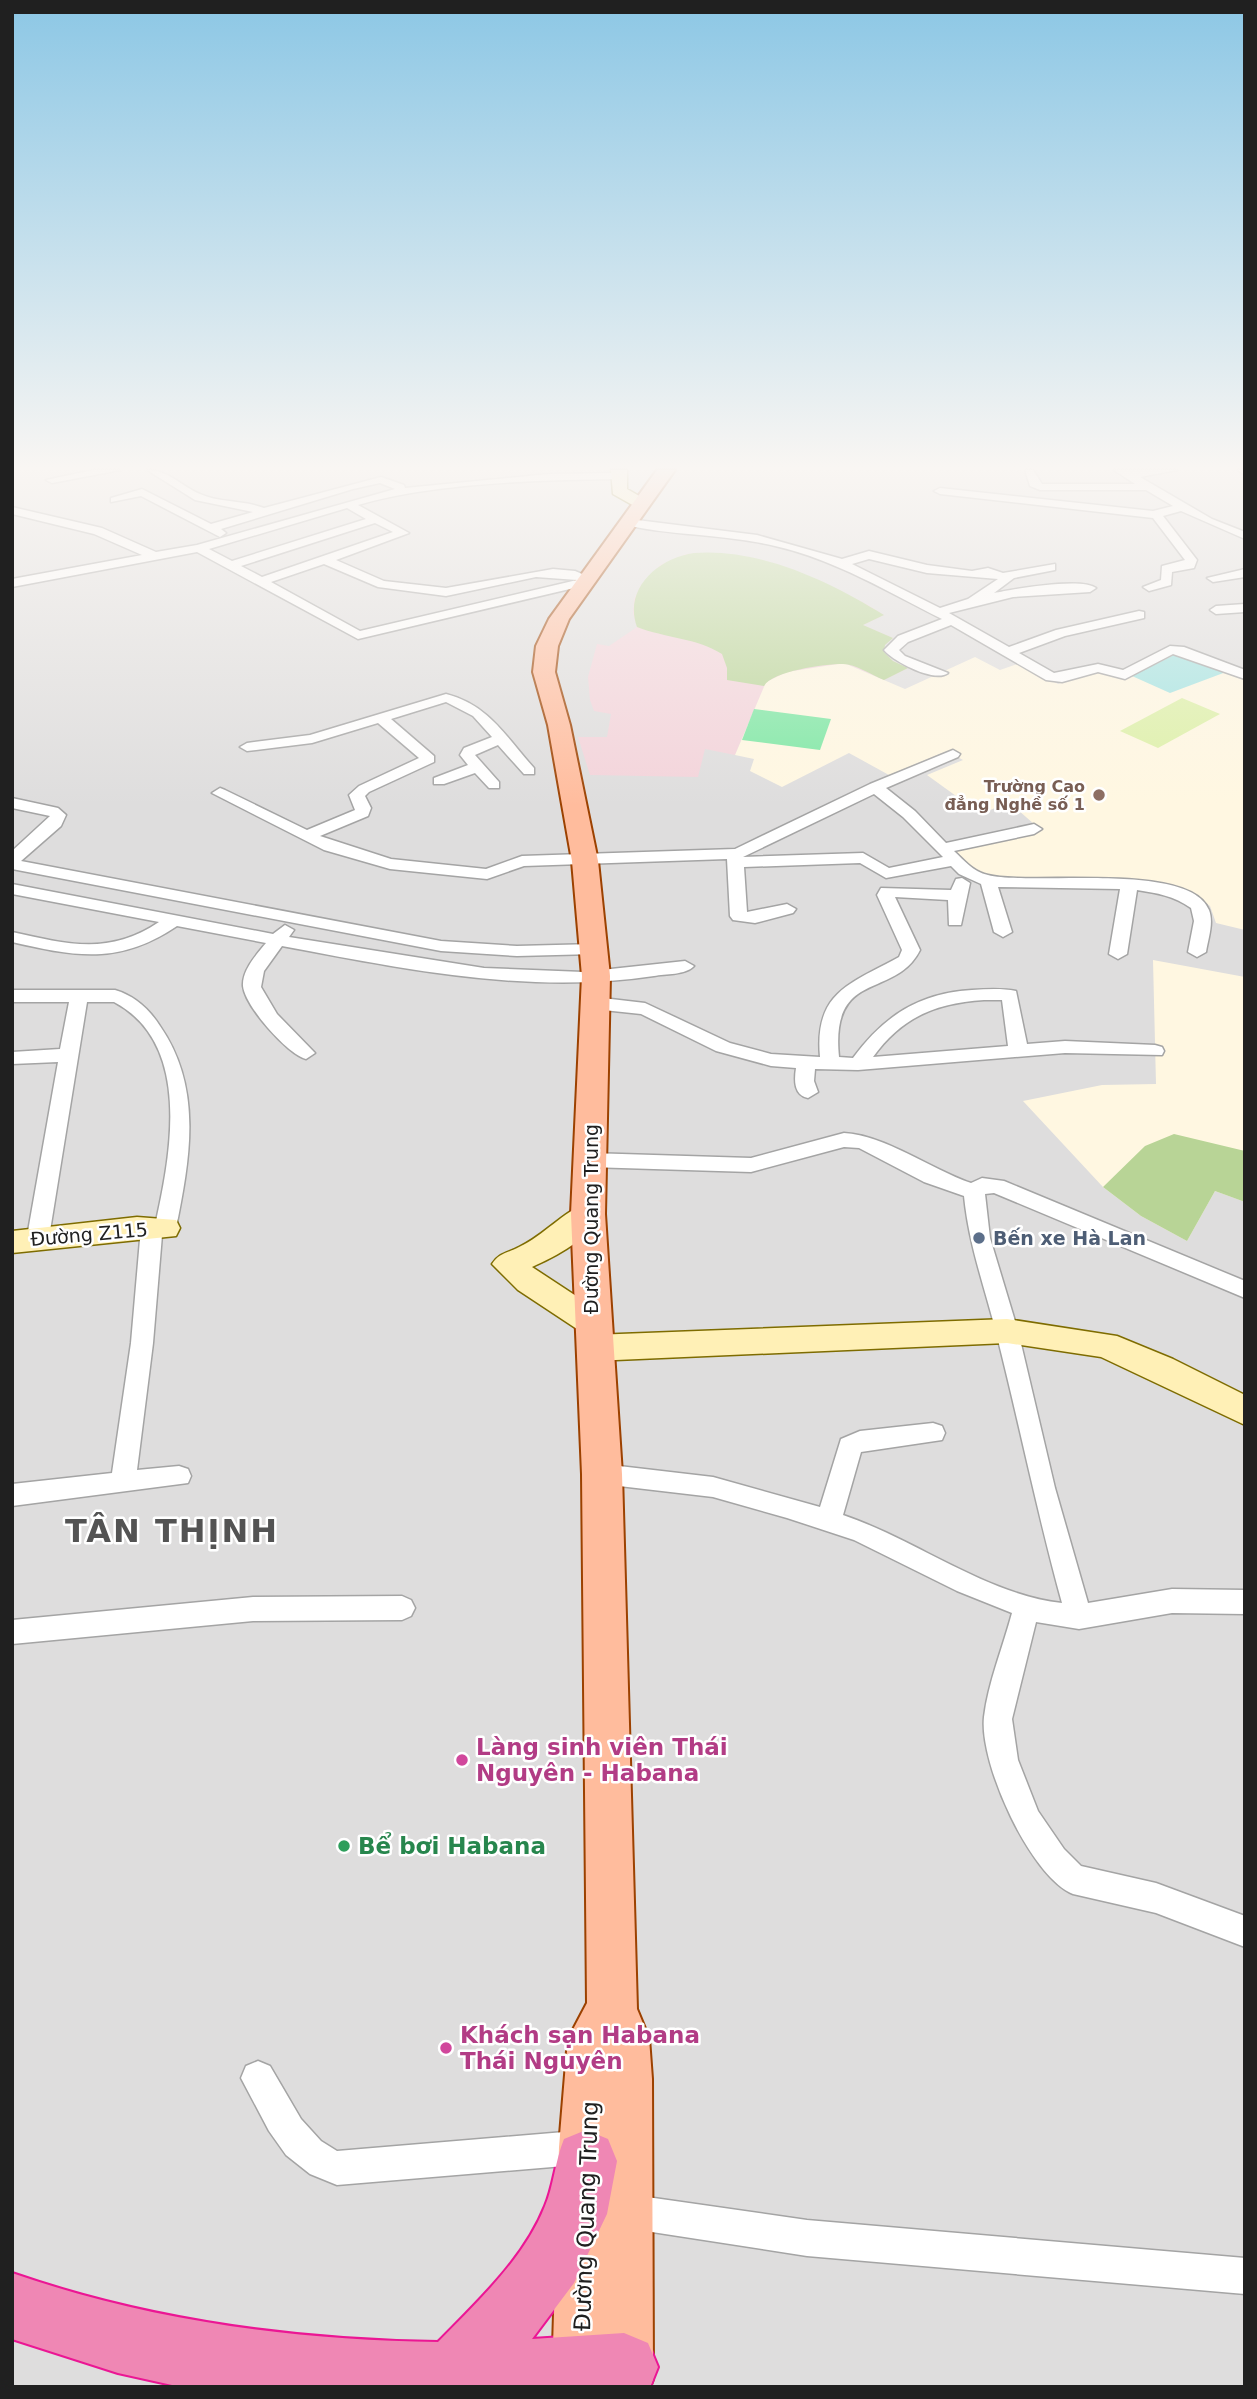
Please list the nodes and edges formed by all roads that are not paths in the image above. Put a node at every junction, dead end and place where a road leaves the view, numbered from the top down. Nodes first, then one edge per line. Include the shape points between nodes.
1 (265, 582) edge
2 (371, 582) edge
3 (494, 582) edge
4 (579, 582) edge
5 (586, 582) edge
6 (880, 582) edge
7 (1005, 582) edge
8 (1167, 582) edge
9 (1149, 587) dead end
10 (1090, 588) dead end
11 (972, 601) junction
12 (1245, 608) edge
13 (1216, 610) dead end
14 (1139, 615) dead end
15 (943, 617) junction
16 (1006, 653) junction
17 (941, 673) dead end
18 (1245, 675) edge
19 (382, 719) junction
20 (499, 739) junction
21 (247, 747) dead end
22 (953, 754) dead end
23 (478, 767) junction
24 (529, 771) dead end
25 (439, 781) dead end
26 (494, 785) dead end
27 (875, 787) junction
28 (220, 793) dead end
29 (12, 803) edge
30 (1034, 829) dead end
31 (306, 836) junction
32 (949, 854) junction
33 (735, 858) junction
34 (584, 861) junction
35 (12, 862) edge
36 (980, 878) junction
37 (1129, 885) junction
38 (12, 889) edge
39 (957, 895) junction
40 (787, 909) dead end
41 (294, 918) junction
42 (174, 920) junction
43 (955, 921) dead end
44 (1003, 932) dead end
45 (12, 937) edge
46 (277, 940) junction
47 (1198, 952) dead end
48 (1118, 954) dead end
49 (685, 966) dead end
50 (595, 976) junction
51 (79, 996) junction
52 (12, 997) edge
53 (1018, 1051) junction
54 (1155, 1051) dead end
55 (306, 1052) dead end
56 (68, 1055) junction
57 (12, 1058) edge
58 (806, 1063) junction
59 (830, 1064) junction
60 (858, 1064) junction
61 (808, 1091) dead end
62 (589, 1160) junction
63 (974, 1192) junction
64 (588, 1214) junction
65 (159, 1228) junction
66 (25, 1240) edge
67 (1245, 1290) edge
68 (1007, 1331) junction
69 (592, 1335) junction
70 (1245, 1411) edge
71 (933, 1433) dead end
72 (602, 1474) junction
73 (179, 1476) dead end
74 (123, 1483) junction
75 (12, 1495) edge
76 (829, 1521) junction
77 (1245, 1602) edge
78 (1027, 1606) junction
79 (402, 1608) dead end
80 (1079, 1617) junction
81 (12, 1632) edge
82 (1245, 1932) edge
83 (258, 2078) dead end
84 (599, 2151) junction
85 (624, 2210) junction
86 (1245, 2276) edge
87 (12, 2305) edge
88 (451, 2376) junction
89 (602, 2377) edge

1 - 4 street via 358,635
2 - 3 street via 451,592
5 - 34 main road, Đường Quang Trung via 559,619 547,646 544,671 559,725
6 - 15 street
7 - 11 street
8 - 9 street
10 - 11 street via 1030,591
11 - 15 street
12 - 13 street
14 - 16 street via 1061,633
15 - 16 street
15 - 17 street via 891,650 900,659
16 - 18 street via 1056,679 1098,668 1125,675 1170,650
19 - 20 street via 446,698 474,710 492,725
19 - 21 street via 312,739
19 - 31 street via 429,759 364,789 358,795 362,813
20 - 23 street via 469,751 467,755
20 - 24 street
22 - 27 street
23 - 25 street
23 - 26 street
27 - 32 street
27 - 33 street
28 - 31 street
29 - 35 street via 58,815
30 - 32 street
31 - 34 street via 390,864 487,874 522,861
32 - 33 street via 886,873 863,858
32 - 36 street
33 - 34 street
33 - 40 street via 739,916 755,918
34 - 50 main road, Đường Quang Trung
35 - 41 street
36 - 37 street
36 - 39 street via 962,884
36 - 44 street
37 - 47 street via 1164,889 1197,903 1202,918
37 - 48 street
38 - 42 street
39 - 43 street
39 - 59 street via 901,891 885,895 911,950 905,960 847,994 834,1009 828,1027
41 - 46 street
41 - 50 street via 441,946 517,951
42 - 45 street via 150,938 94,953
42 - 46 street
46 - 50 street via 432,970 511,977
46 - 55 street via 253,978 254,993 263,1010
49 - 50 street via 631,976
50 - 58 street via 645,1009 723,1047 771,1060
50 - 62 main road, Đường Quang Trung
51 - 52 street
51 - 56 street
51 - 65 street via 128,1000 172,1059 180,1100 181,1148
53 - 54 street via 1090,1047
53 - 60 street
53 - 60 street via 1010,995 968,994 925,1002 904,1015 871,1045
56 - 57 street
56 - 66 street
58 - 59 street
58 - 61 street
59 - 60 street
62 - 63 street via 751,1165 844,1140 863,1141 931,1177
62 - 64 main road, Đường Quang Trung
63 - 67 street via 982,1185 997,1186
63 - 68 street via 979,1238
64 - 69 main road, Đường Quang Trung
64 - 69 street via 555,1243 508,1264
65 - 66 street, Đường Z115
65 - 74 street
68 - 69 street
68 - 70 street via 1105,1345
68 - 80 street
69 - 72 main road, Đường Quang Trung
71 - 76 street via 850,1446
72 - 76 street via 713,1487
72 - 84 main road, Đường Quang Trung via 611,2009 623,2038
73 - 74 street
74 - 75 street
76 - 78 street
77 - 80 street via 1171,1601
78 - 80 street via 1043,1613
78 - 82 street via 998,1719 1004,1760 1027,1820 1053,1860 1073,1879 1156,1898
79 - 81 street via 253,1609
83 - 84 street via 288,2131 306,2152 337,2168
84 - 85 main road, Đường Quang Trung
84 - 88 highway via 576,2212 555,2251 512,2315
84 - 89 main road, Đường Quang Trung
85 - 86 street via 807,2238
85 - 89 main road, Đường Quang Trung
87 - 88 highway via 69,2328 194,2356 343,2374
88 - 89 highway

